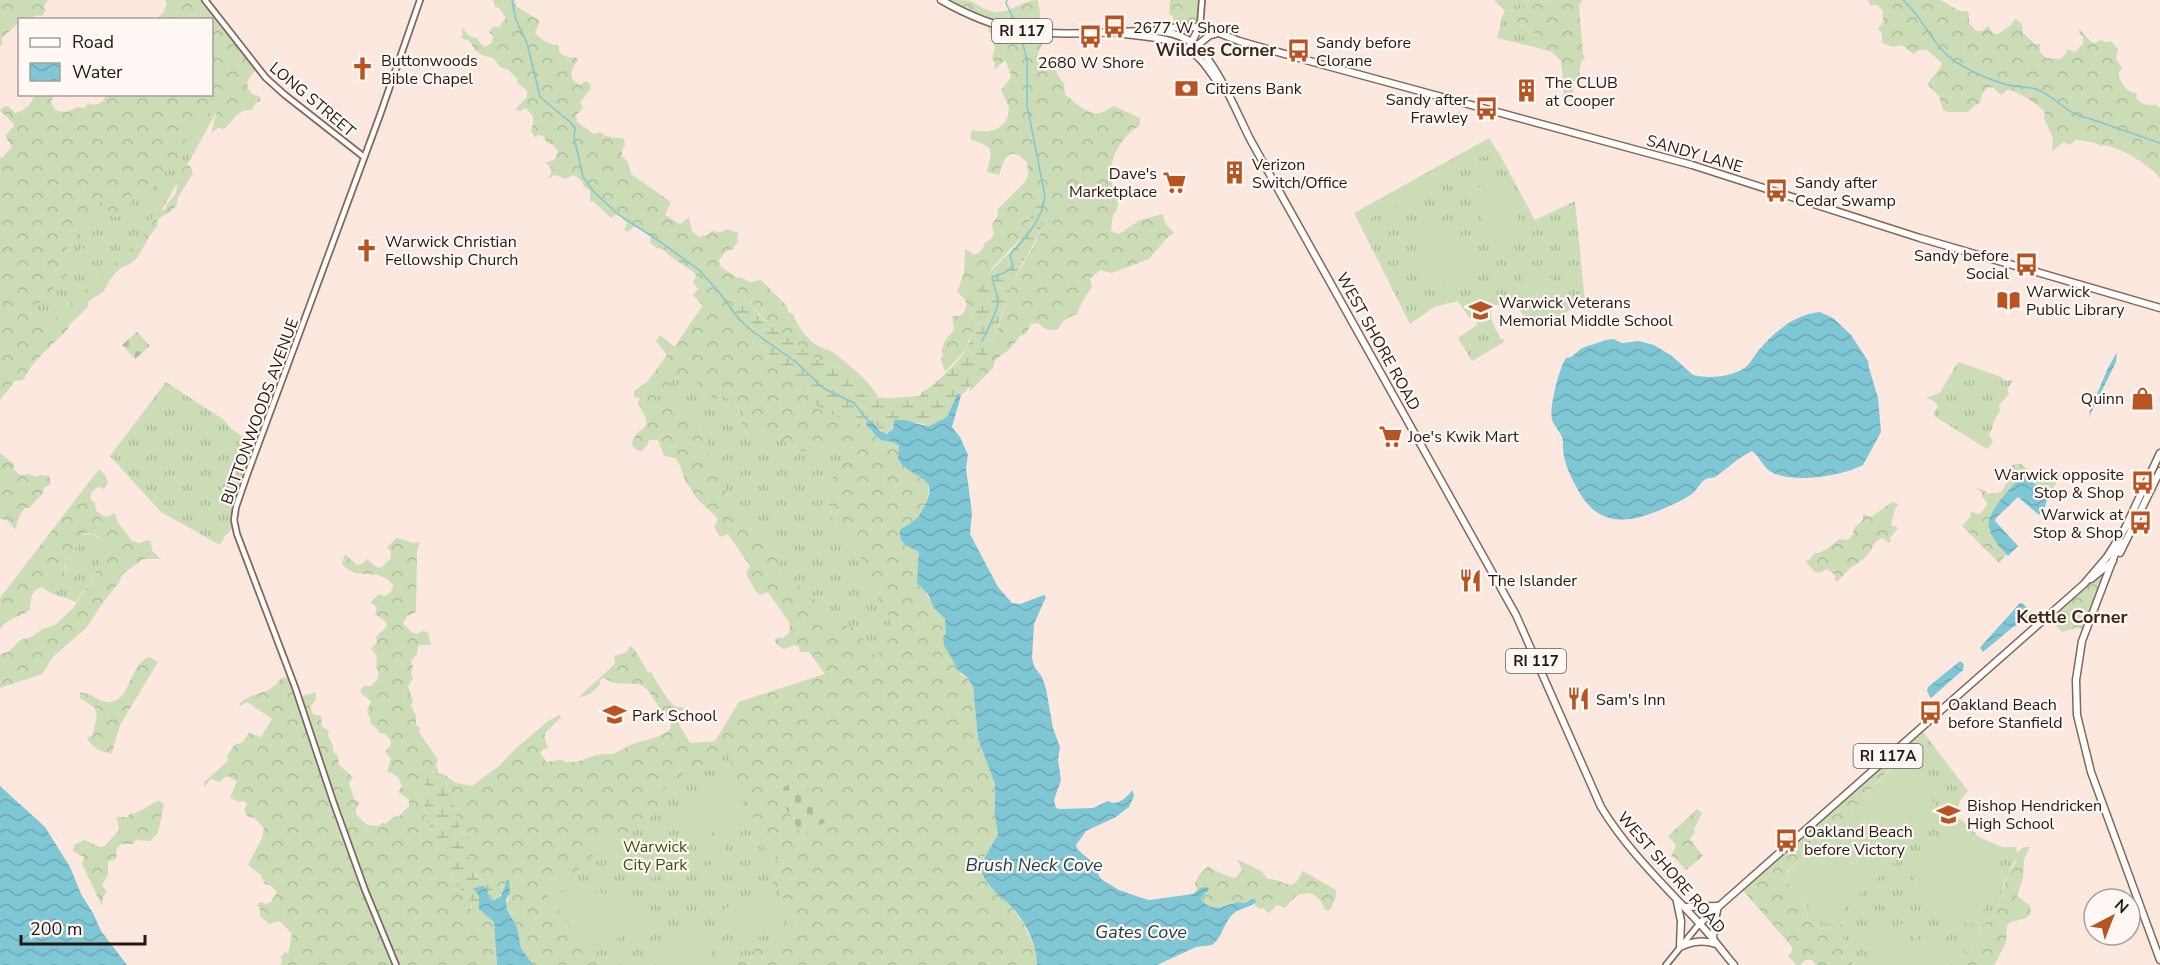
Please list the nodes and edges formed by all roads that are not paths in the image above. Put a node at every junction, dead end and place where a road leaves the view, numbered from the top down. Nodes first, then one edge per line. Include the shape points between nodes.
1 (205, 0) edge
2 (420, 0) edge
3 (941, 0) edge
4 (1202, 0) edge
5 (1200, 26) junction
6 (1147, 30) junction
7 (1110, 32) junction
8 (1217, 34) junction
9 (1206, 38) junction
10 (1192, 47) junction
11 (1212, 65) junction
12 (1226, 93) junction
13 (364, 157) junction
14 (2160, 308) edge
15 (2160, 453) edge
16 (2160, 471) edge
17 (2127, 525) junction
18 (2117, 557) junction
19 (2076, 590) junction
20 (1675, 898) junction
21 (1718, 906) junction
22 (1684, 907) junction
23 (1700, 923) junction
24 (1715, 942) junction
25 (1680, 947) junction
26 (2160, 960) edge
27 (396, 965) edge
28 (1666, 965) edge
29 (1734, 965) edge

1 - 13 street, LONG STREET via 266,78
2 - 13 street, BUTTONWOODS AVENUE
3 - 7 main road, WEST SHORE ROAD / RI 117 via 975,17 1020,31
4 - 5 street
5 - 6 main road, SANDY LANE
5 - 8 main road, SANDY LANE
5 - 10 main road
6 - 7 main road, WEST SHORE ROAD / RI 117
6 - 10 main road, WEST SHORE ROAD / RI 117 via 1165,32
7 - 10 main road, WEST SHORE ROAD / RI 117 via 1167,39
8 - 9 main road
8 - 14 main road, SANDY LANE via 1692,165 1920,238
9 - 10 main road
9 - 11 main road via 1204,46
10 - 11 main road, WEST SHORE ROAD / RI 117
10 - 12 main road, WEST SHORE ROAD / RI 117
11 - 12 main road, WEST SHORE ROAD / RI 117
12 - 20 main road, WEST SHORE ROAD / RI 117 via 1513,609 1601,807
13 - 27 street, BUTTONWOODS AVENUE via 234,520
15 - 17 main road, RI 117A
16 - 18 main road, RI 117A
17 - 18 main road via 2115,553
17 - 19 main road, RI 117A via 2107,557
18 - 19 main road, RI 117A
18 - 26 main road via 2080,649 2077,715 2091,772
19 - 21 main road, RI 117A
20 - 22 main road, WEST SHORE ROAD / RI 117
20 - 25 main road via 1681,921
21 - 22 main road
21 - 23 main road, RI 117A
21 - 24 main road
22 - 23 main road, WEST SHORE ROAD / RI 117
23 - 24 main road, WEST SHORE ROAD / RI 117
23 - 25 street
24 - 25 main road via 1693,942
24 - 29 main road, WEST SHORE ROAD / RI 117
25 - 28 street

